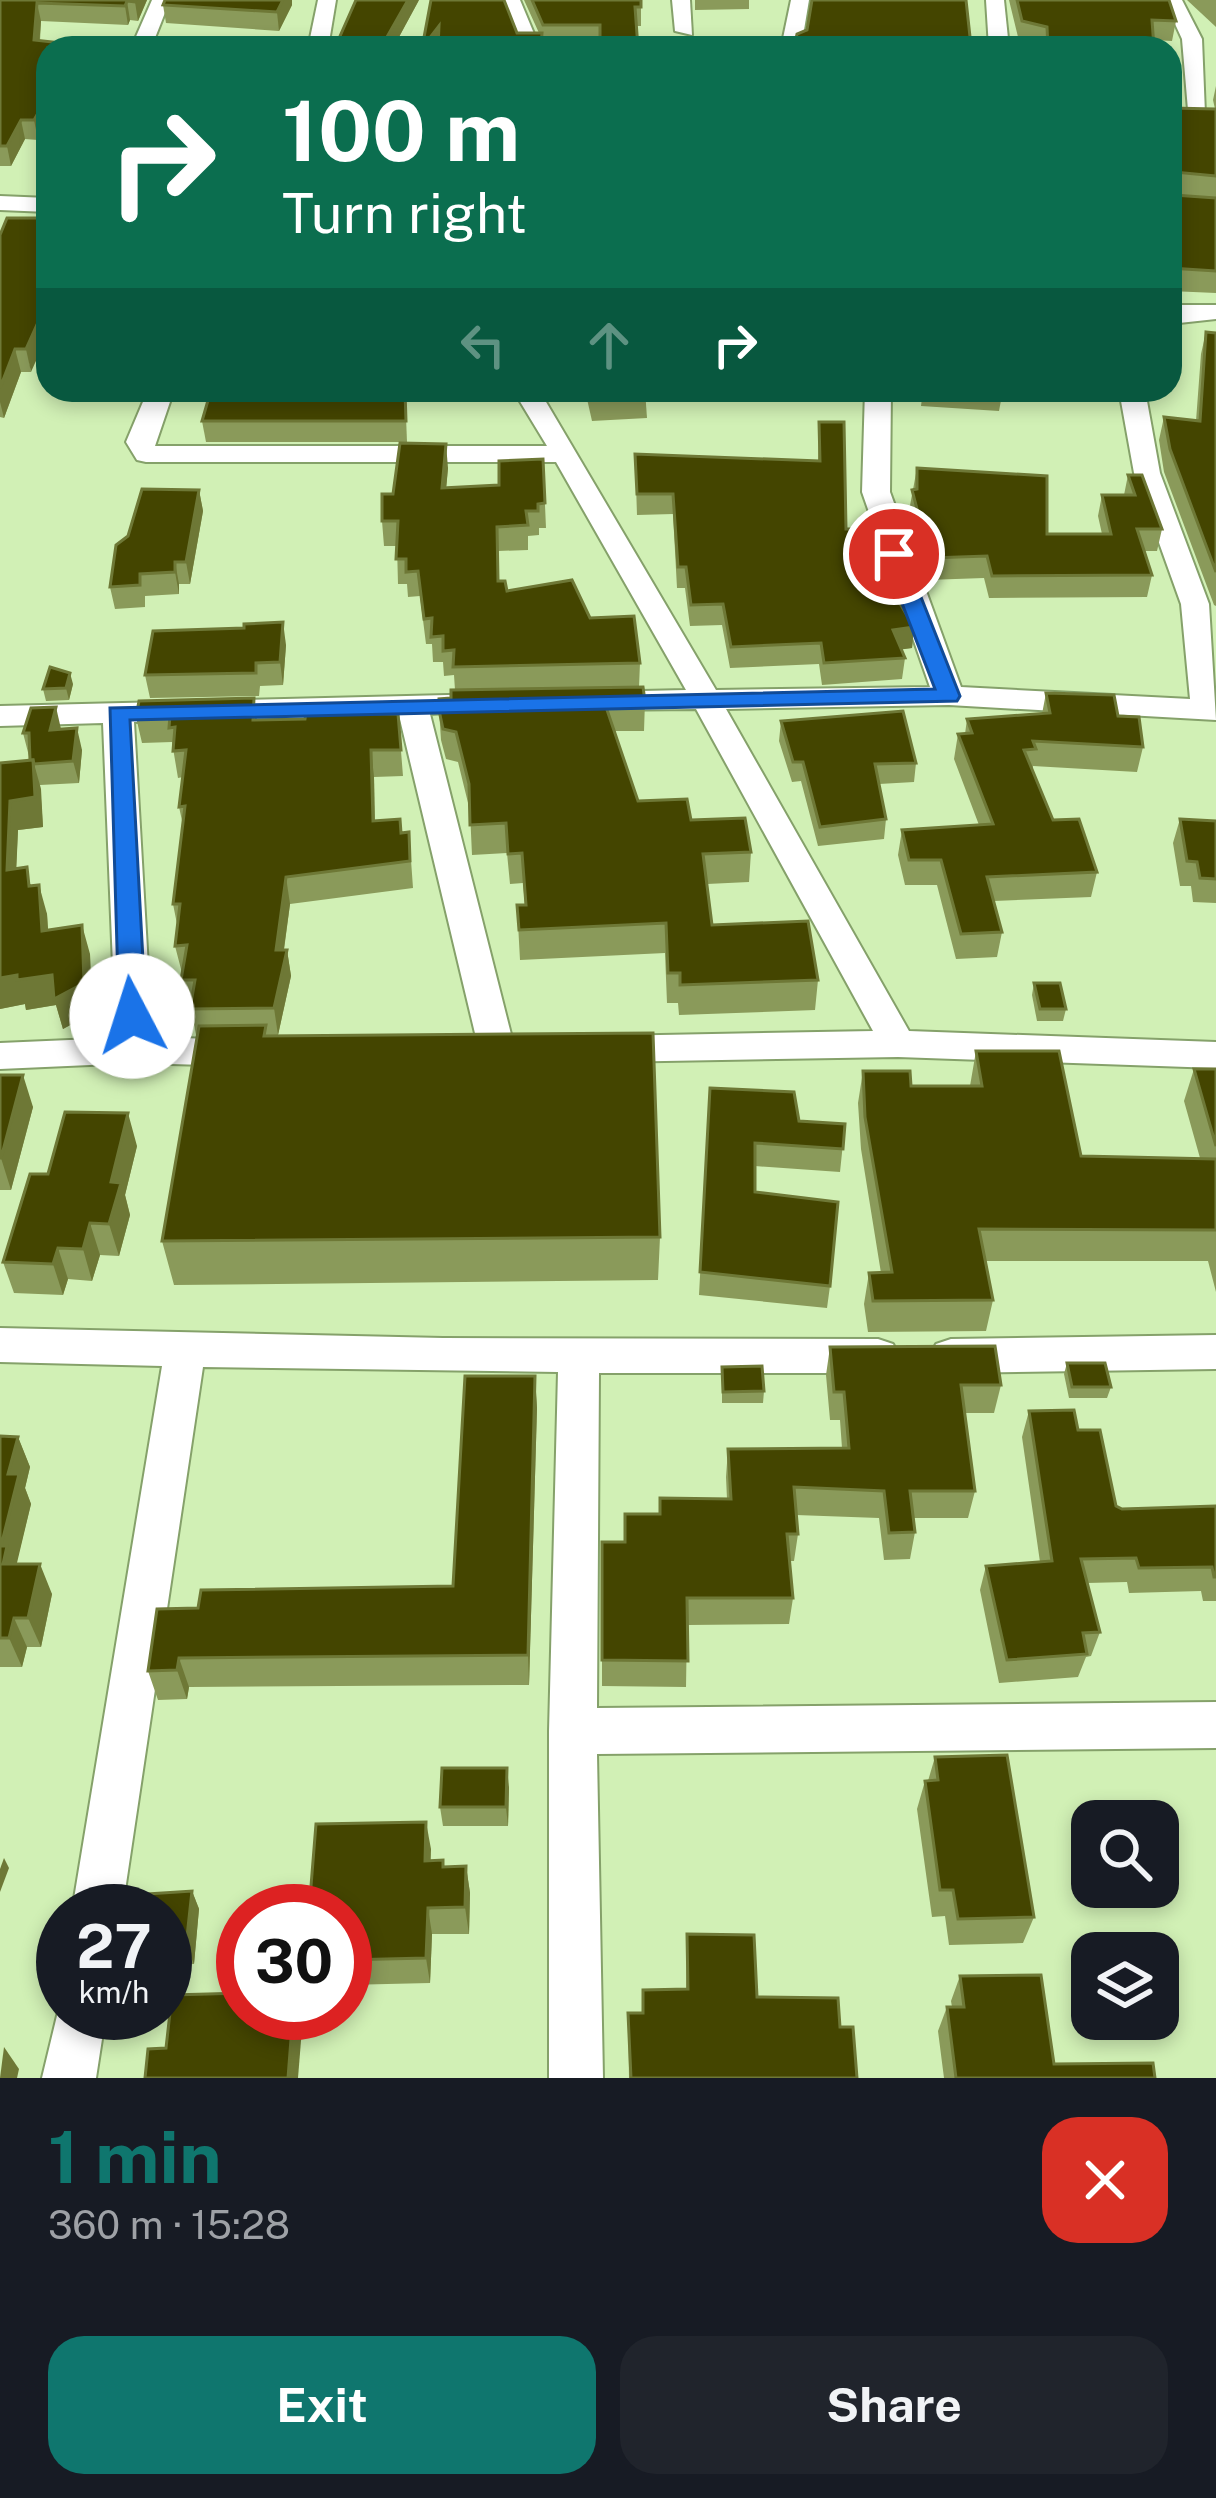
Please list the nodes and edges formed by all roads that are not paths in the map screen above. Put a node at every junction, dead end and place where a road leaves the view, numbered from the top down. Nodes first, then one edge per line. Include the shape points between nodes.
1 (161, 0) edge
2 (327, 0) edge
3 (511, 0) edge
4 (681, 0) edge
5 (800, 0) edge
6 (995, 0) edge
7 (1173, 0) edge
8 (686, 31) dead end
9 (146, 36) edge
10 (320, 36) edge
11 (525, 36) edge
12 (793, 36) edge
13 (998, 36) edge
14 (1192, 40) junction
15 (1216, 41) edge
16 (1207, 111) edge
17 (0, 203) edge
18 (36, 204) edge
19 (1182, 312) edge
20 (1216, 312) edge
21 (156, 402) edge
22 (533, 402) edge
23 (878, 402) edge
24 (1134, 402) edge
25 (562, 454) junction
26 (949, 696) junction
27 (704, 699) junction
28 (569, 701) edge
29 (524, 702) edge
30 (412, 704) junction
31 (1211, 710) edge
32 (118, 713) junction
33 (0, 716) edge
34 (898, 1044) junction
35 (135, 1050) junction
36 (497, 1050) junction
37 (450, 1051) edge
38 (265, 1053) edge
39 (1216, 1055) edge
40 (0, 1056) edge
41 (0, 1346) edge
42 (185, 1349) junction
43 (1216, 1352) edge
44 (579, 1354) junction
45 (1216, 1725) edge
46 (573, 1731) junction
47 (101, 1884) edge
48 (75, 2040) edge
49 (69, 2078) edge
50 (576, 2078) edge

1 - 9 street
2 - 10 street
3 - 11 street
4 - 8 street
5 - 12 street
6 - 13 street
7 - 14 street
14 - 15 street
14 - 16 street
17 - 18 street
19 - 20 street
21 - 25 street via 139,442 146,454
22 - 25 street
23 - 26 street via 876,492
24 - 31 street via 1147,473 1196,604
25 - 27 street
26 - 27 street
26 - 31 street
27 - 28 street
27 - 34 street
29 - 30 street
30 - 32 street
30 - 36 street
32 - 33 street
32 - 35 street
34 - 36 street
34 - 39 street
35 - 38 street
35 - 40 street
36 - 37 street
41 - 42 street
42 - 44 street
42 - 47 street
43 - 44 street
44 - 46 street
45 - 46 street
46 - 50 street
48 - 49 street

